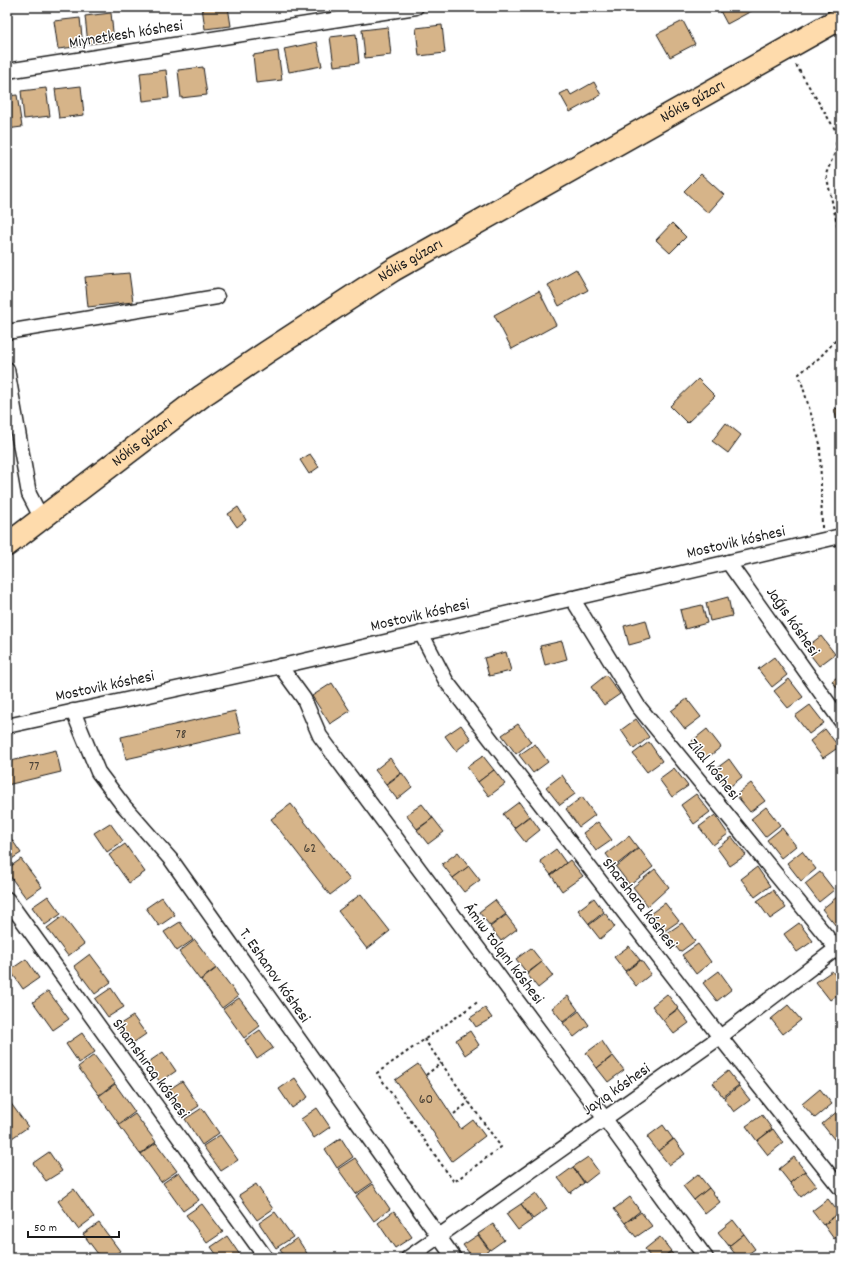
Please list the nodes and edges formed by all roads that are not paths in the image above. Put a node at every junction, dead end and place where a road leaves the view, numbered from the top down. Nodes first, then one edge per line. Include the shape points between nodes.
1 (416, 7) edge
2 (841, 18) edge
3 (7, 71) edge
4 (217, 297) dead end
5 (7, 332) edge
6 (7, 369) edge
7 (42, 518) junction
8 (841, 536) edge
9 (7, 545) edge
10 (728, 562) junction
11 (572, 598) junction
12 (421, 633) junction
13 (280, 666) junction
14 (73, 711) junction
15 (841, 721) edge
16 (8, 722) edge
17 (7, 899) edge
18 (839, 949) edge
19 (720, 1037) junction
20 (605, 1119) junction
21 (841, 1189) edge
22 (438, 1237) junction
23 (266, 1258) edge
24 (408, 1258) edge
25 (454, 1258) edge
26 (706, 1258) edge

1 - 3 street, Miynetkesh kóshesi
2 - 7 main road, Nókis gúzarı via 393,270 202,396
4 - 5 street
6 - 7 street via 29,494
7 - 9 main road, Nókis gúzarı
8 - 10 street, Mostovik kóshesi
10 - 11 street, Mostovik kóshesi
10 - 15 street, Jaǵıs kóshesi
11 - 12 street, Mostovik kóshesi
11 - 18 street, Zilal kóshesi via 638,706
12 - 13 street, Mostovik kóshesi
12 - 19 street, Sharshara kóshesi via 446,681
13 - 14 street, Mostovik kóshesi
13 - 20 street, Ámiw tolqını kóshesi via 304,699 320,736
14 - 16 street, Mostovik kóshesi
14 - 22 street, T. Eshanov kóshesi via 98,772 172,861
17 - 23 street, Shamshıraq kóshesi
18 - 19 street, Jayıq kóshesi
19 - 20 street, Jayıq kóshesi
19 - 21 street, Sharshara kóshesi
20 - 22 street, Jayıq kóshesi
20 - 26 street, Ámiw tolqını kóshesi
22 - 24 street, Jayıq kóshesi
22 - 25 street, T. Eshanov kóshesi

